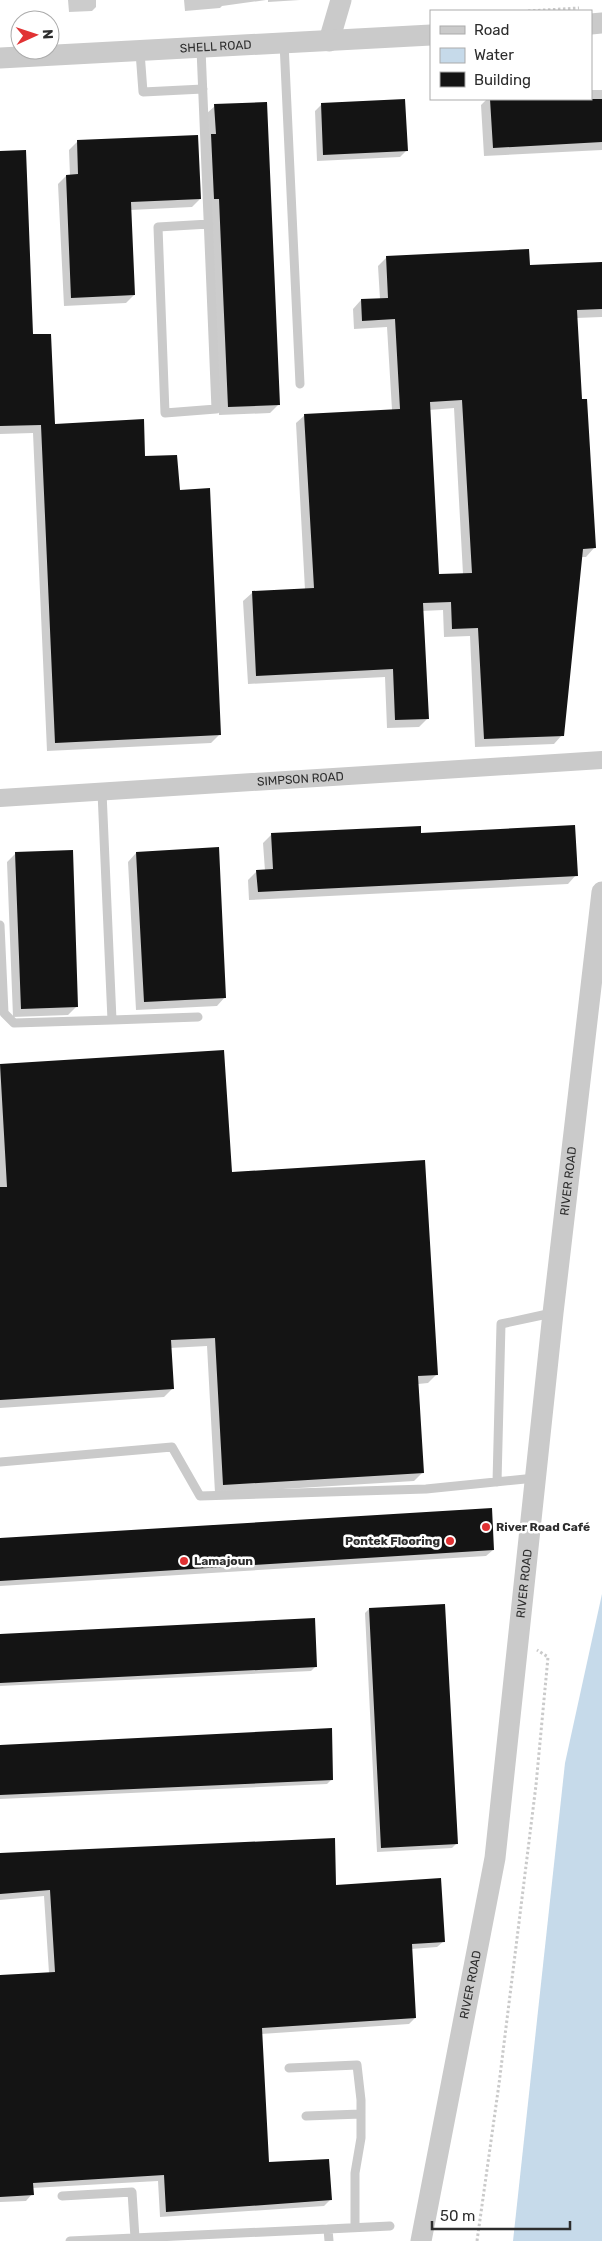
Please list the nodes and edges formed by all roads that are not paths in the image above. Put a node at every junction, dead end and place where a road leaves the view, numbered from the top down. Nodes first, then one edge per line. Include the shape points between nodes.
1 (341, 0) edge
2 (430, 35) edge
3 (329, 41) junction
4 (284, 44) junction
5 (201, 49) junction
6 (140, 52) junction
7 (0, 58) edge
8 (203, 89) junction
9 (209, 224) junction
10 (300, 384) dead end
11 (602, 760) edge
12 (102, 792) junction
13 (0, 798) edge
14 (602, 892) edge
15 (0, 926) edge
16 (198, 1017) dead end
17 (112, 1020) junction
18 (553, 1313) junction
19 (0, 1462) edge
20 (535, 1478) junction
21 (497, 1482) junction
22 (289, 2068) dead end
23 (361, 2114) junction
24 (306, 2116) dead end
25 (62, 2196) dead end
26 (390, 2226) dead end
27 (355, 2227) junction
28 (328, 2229) junction
29 (135, 2238) junction
30 (70, 2241) edge
31 (329, 2241) edge
32 (421, 2241) edge

1 - 3 street
2 - 3 street, SHELL ROAD
3 - 4 street, SHELL ROAD
4 - 5 street, SHELL ROAD
4 - 10 lane
5 - 6 street, SHELL ROAD
5 - 8 lane
6 - 7 street, SHELL ROAD
6 - 8 lane via 143,92
8 - 9 lane
9 - 9 lane via 216,409 165,413 158,227
11 - 12 street, SIMPSON ROAD
12 - 13 street, SIMPSON ROAD
12 - 17 lane
14 - 18 street, RIVER ROAD
15 - 17 lane via 4,1013 14,1023
16 - 17 lane
18 - 20 street, RIVER ROAD
18 - 21 lane via 501,1324
19 - 21 lane via 172,1447 200,1496 426,1489
20 - 21 lane
20 - 32 street, RIVER ROAD via 495,1858
22 - 23 lane via 357,2065
23 - 24 lane
23 - 27 lane via 355,2173
25 - 29 lane via 132,2192
26 - 27 lane
27 - 28 lane
28 - 29 lane
28 - 31 lane
29 - 30 lane

